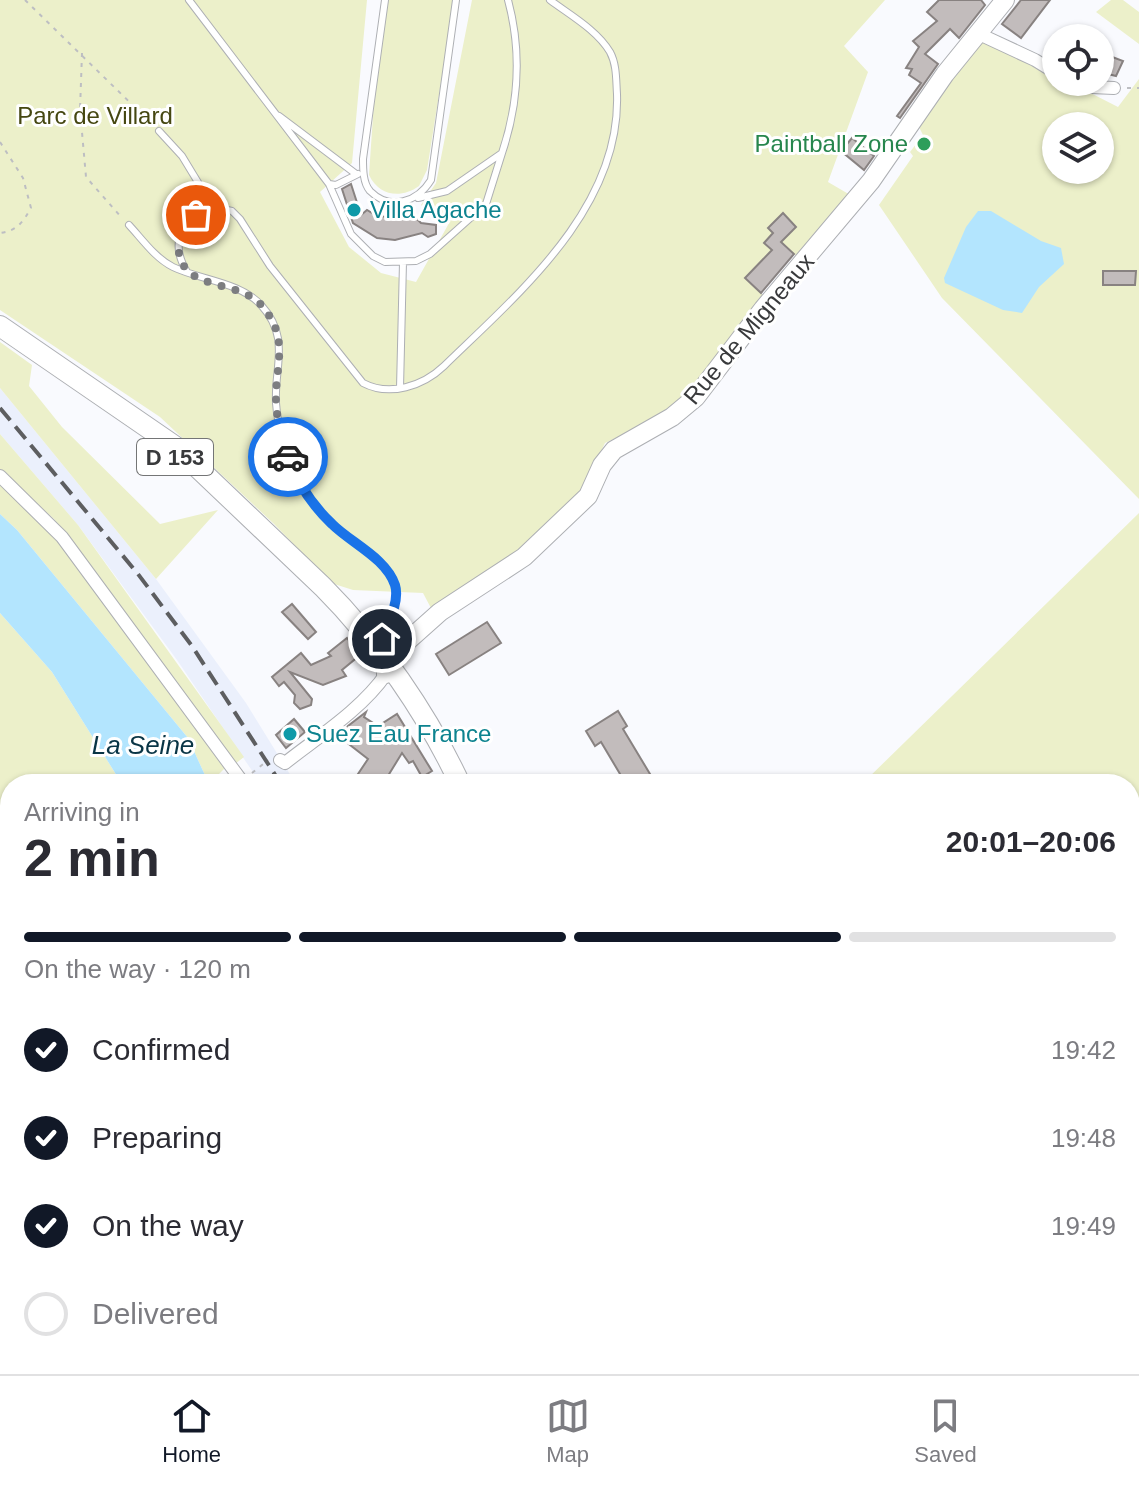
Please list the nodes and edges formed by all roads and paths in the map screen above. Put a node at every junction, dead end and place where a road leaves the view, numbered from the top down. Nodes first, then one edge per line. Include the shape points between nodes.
1 (25, 0) edge
2 (189, 0) edge
3 (385, 0) edge
4 (456, 0) edge
5 (508, 0) edge
6 (550, 0) edge
7 (1005, 0) edge
8 (977, 33) junction
9 (82, 53) junction
10 (1042, 64) edge
11 (273, 112) junction
12 (159, 131) joint
13 (0, 142) edge
14 (502, 153) junction
15 (360, 174) junction
16 (329, 184) junction
17 (414, 199) junction
18 (213, 207) junction
19 (129, 225) joint
20 (0, 233) edge
21 (403, 262) junction
22 (187, 272) junction
23 (0, 326) edge
24 (400, 388) junction
25 (0, 476) edge
26 (382, 639) dead end
27 (386, 667) junction
28 (280, 760) joint
29 (237, 774) edge
30 (251, 774) edge
31 (446, 774) edge
32 (454, 774) edge

1 - 9 path
2 - 11 lane
3 - 15 lane
4 - 17 lane via 431,180
5 - 14 lane via 518,73
6 - 24 lane via 610,53 618,121 609,162 593,197 507,304 434,375
7 - 8 street, Rue de Migneaux
8 - 10 street
8 - 27 street, Rue de Migneaux via 871,181 696,397 614,450 588,496 524,557 440,612
9 - 12 path
9 - 19 path via 86,177
11 - 15 lane
11 - 16 lane
12 - 18 lane via 182,156
13 - 20 path via 23,178 31,208 22,224
14 - 17 lane via 447,191
14 - 21 lane via 486,204 430,254
15 - 16 lane
15 - 17 lane via 368,189 384,199
16 - 21 lane via 360,244 385,262
18 - 22 lane via 196,215 181,234 180,260
18 - 24 lane via 232,211 240,219 270,266 363,383 380,390
19 - 22 lane via 161,260
21 - 24 lane
22 - 26 lane via 253,297 271,320 280,340 276,400 289,461 318,508 387,571 396,587
23 - 27 main road, D 153 via 176,458
25 - 29 street via 62,537
27 - 28 street via 377,688 285,763
27 - 31 main road, D 153
27 - 32 main road, D 153
28 - 30 path via 273,757

